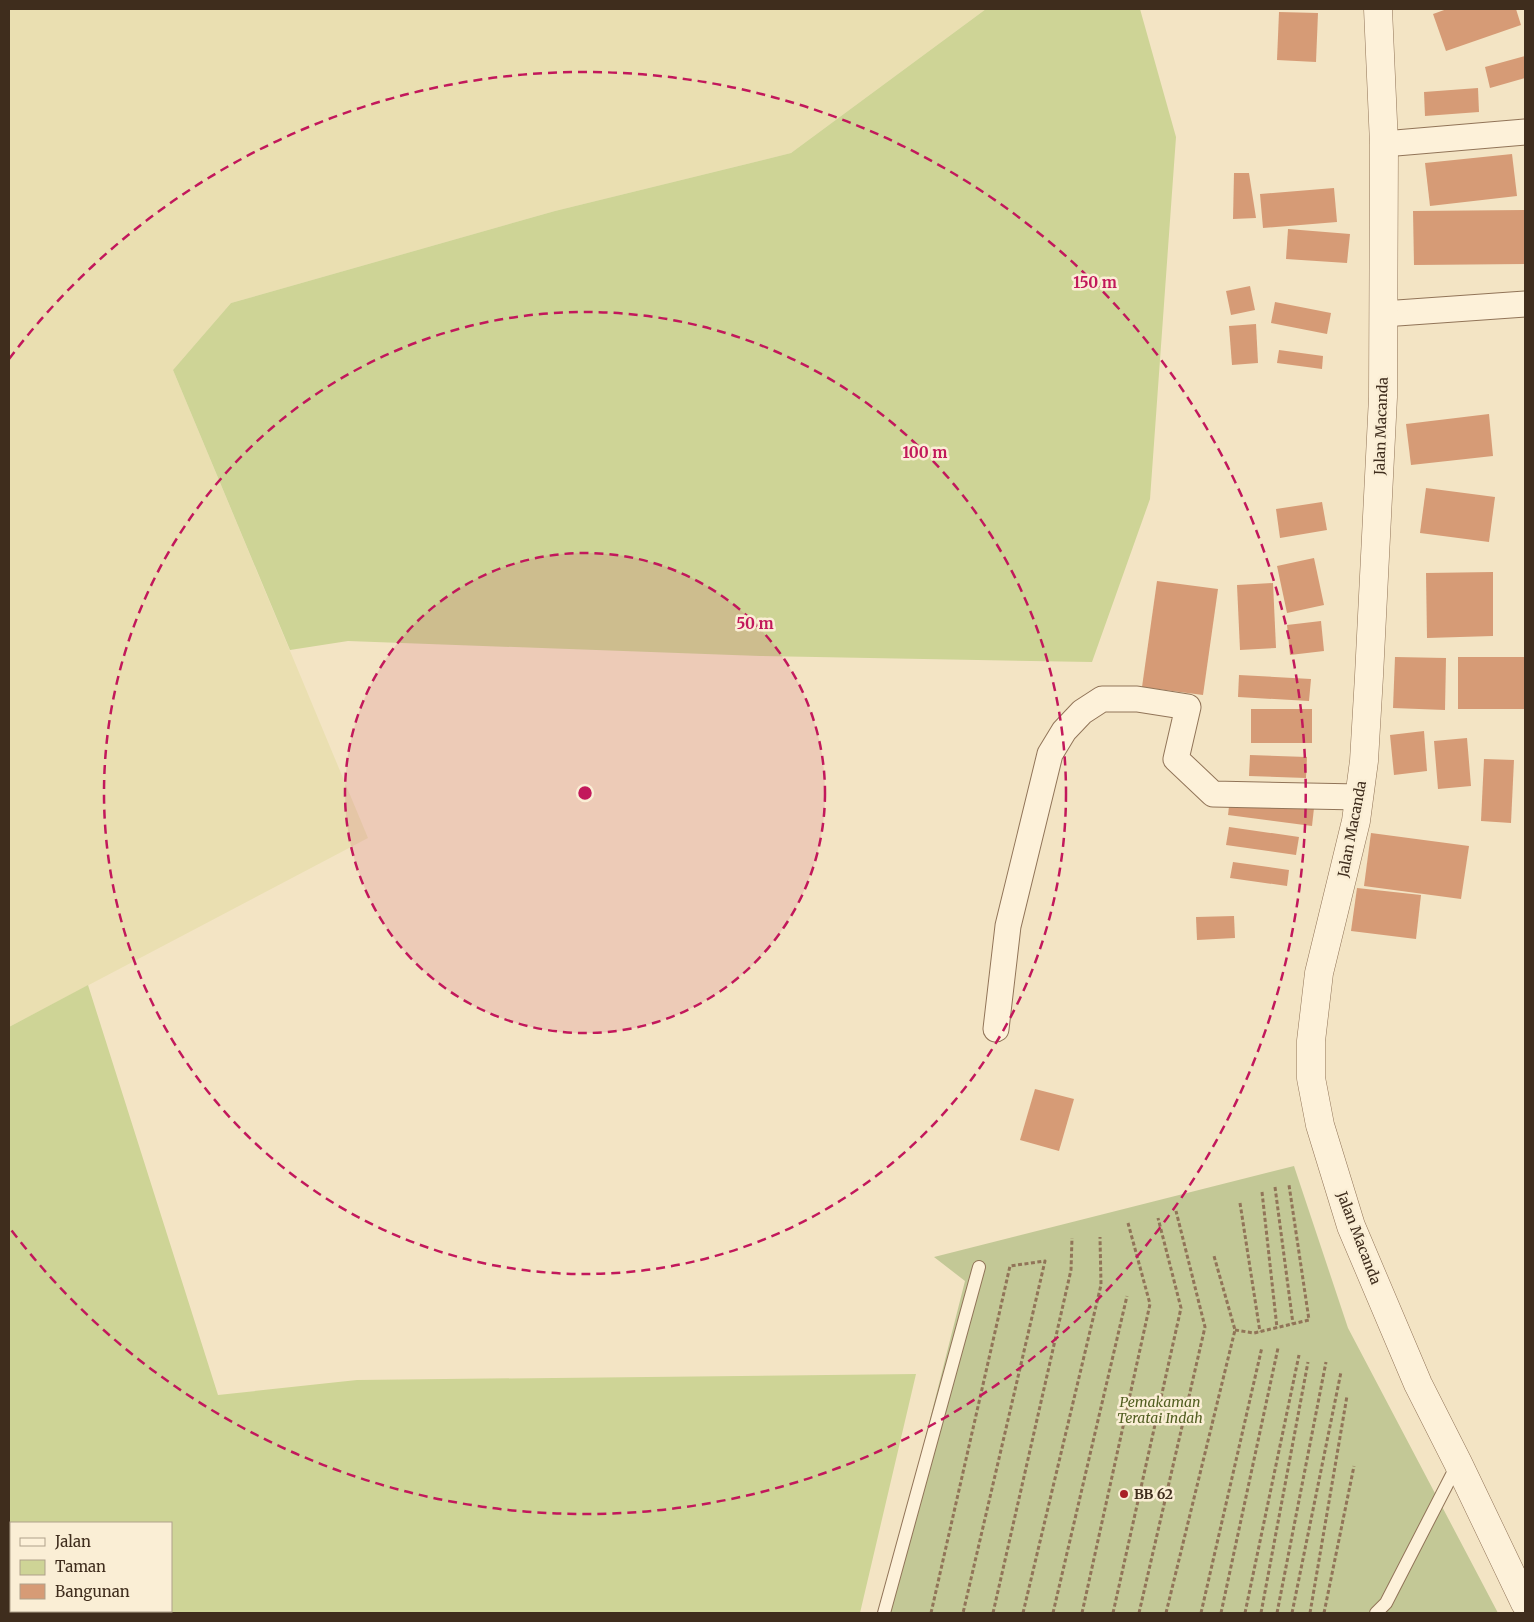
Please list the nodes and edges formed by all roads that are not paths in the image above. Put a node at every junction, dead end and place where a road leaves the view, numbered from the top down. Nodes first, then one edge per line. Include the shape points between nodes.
1 (1378, 9) edge
2 (1525, 132) edge
3 (1384, 144) junction
4 (1525, 304) edge
5 (1383, 314) junction
6 (1359, 798) junction
7 (996, 1029) dead end
8 (979, 1267) dead end
9 (1458, 1463) junction
10 (1525, 1603) edge
11 (884, 1613) edge
12 (1376, 1613) edge

1 - 3 street, Jalan Macanda
2 - 3 street
3 - 5 street, Jalan Macanda
4 - 5 street
5 - 6 street, Jalan Macanda via 1383,397 1369,686
6 - 7 street via 1213,794 1176,759 1188,707 1137,699 1102,699 1082,712 1064,731 1050,754 1008,926
6 - 9 street, Jalan Macanda via 1319,973 1311,1041 1311,1078 1320,1125 1352,1226 1418,1384
8 - 11 lane
9 - 10 street, Jalan Macanda
9 - 12 lane via 1386,1602

